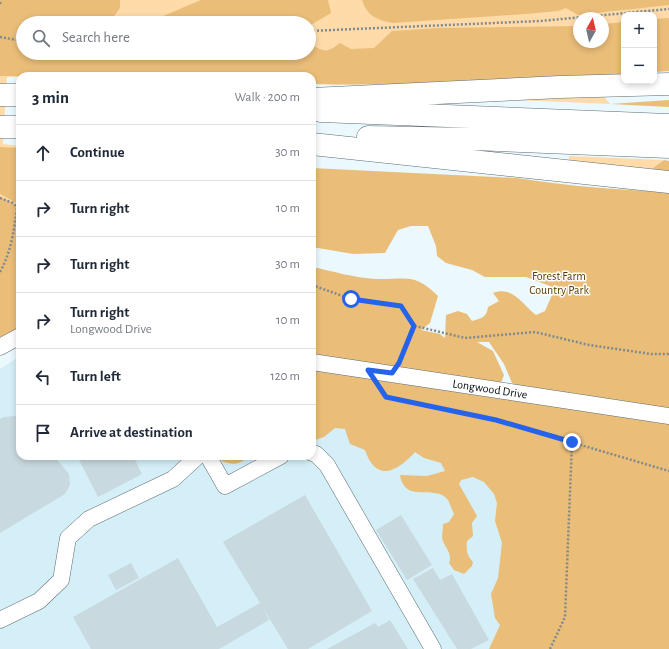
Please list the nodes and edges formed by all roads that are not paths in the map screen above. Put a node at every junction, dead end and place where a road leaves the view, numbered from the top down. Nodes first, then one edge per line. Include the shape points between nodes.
1 (669, 79) edge
2 (657, 80) edge
3 (623, 84) edge
4 (669, 84) edge
5 (606, 86) junction
6 (316, 99) edge
7 (316, 111) edge
8 (669, 125) edge
9 (316, 136) edge
10 (316, 144) edge
11 (669, 147) edge
12 (669, 182) edge
13 (16, 338) edge
14 (0, 347) edge
15 (316, 363) edge
16 (669, 416) edge
17 (316, 454) edge
18 (194, 460) edge
19 (210, 460) edge
20 (274, 460) edge
21 (0, 620) edge
22 (432, 649) edge

1 - 2 highway
3 - 5 highway
4 - 5 highway
5 - 6 highway
7 - 8 highway
9 - 11 highway
10 - 12 highway
13 - 14 street
15 - 16 street, Longwood Drive
17 - 22 street via 327,465
18 - 21 street via 173,479 89,519 68,538 61,580 39,601
19 - 20 street via 225,486

